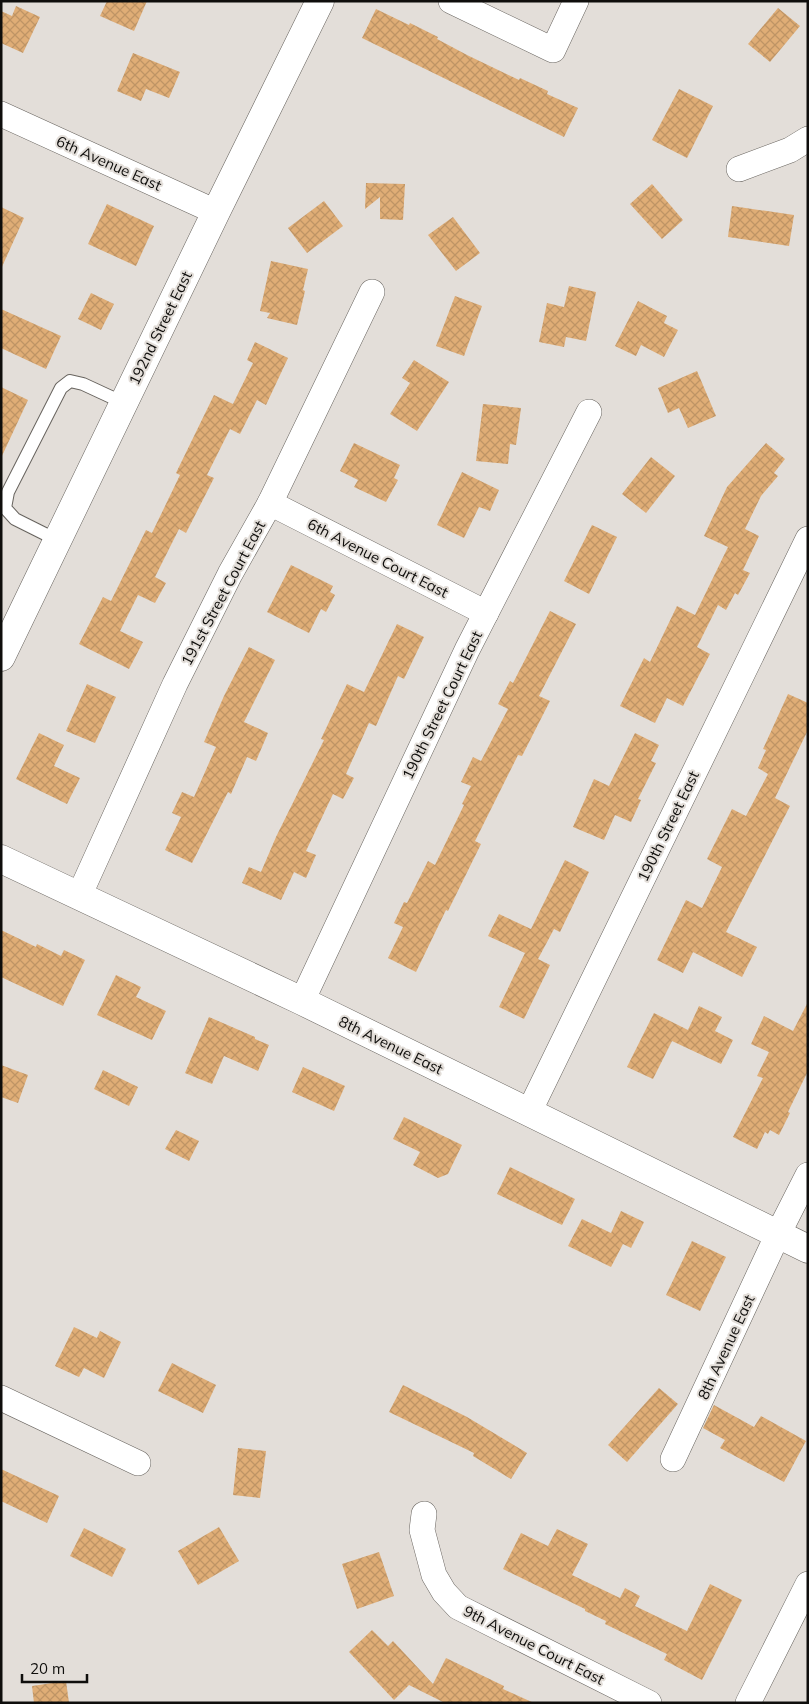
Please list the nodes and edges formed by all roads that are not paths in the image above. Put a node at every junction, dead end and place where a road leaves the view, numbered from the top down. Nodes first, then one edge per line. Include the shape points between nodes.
1 (320, 1) edge
2 (451, 1) edge
3 (576, 1) edge
4 (1, 114) edge
5 (808, 139) edge
6 (739, 169) dead end
7 (216, 212) junction
8 (372, 292) dead end
9 (124, 403) junction
10 (589, 412) dead end
11 (270, 503) junction
12 (808, 539) edge
13 (57, 540) junction
14 (486, 613) junction
15 (1, 656) edge
16 (1, 859) edge
17 (79, 896) junction
18 (302, 1001) junction
19 (529, 1112) junction
20 (808, 1175) edge
21 (778, 1234) junction
22 (808, 1249) edge
23 (1, 1398) edge
24 (673, 1460) dead end
25 (138, 1463) dead end
26 (424, 1514) dead end
27 (808, 1584) edge
28 (649, 1703) edge
29 (748, 1703) edge

1 - 7 street, 192nd Street East
2 - 3 street via 553,50
4 - 7 street, 6th Avenue East
5 - 6 street via 790,150
7 - 9 street, 192nd Street East
8 - 11 street, 191st Street Court East
9 - 13 street, 192nd Street East
9 - 13 lane via 70,381 61,388 8,492 5,508 15,519
10 - 14 street, 190th Street Court East
11 - 14 street, 6th Avenue Court East
11 - 17 street, 191st Street Court East via 175,684
12 - 19 street, 190th Street East
13 - 15 street, 192nd Street East
14 - 18 street, 190th Street Court East
16 - 17 street, 8th Avenue East
17 - 18 street, 8th Avenue East
18 - 19 street, 8th Avenue East
19 - 21 street, 8th Avenue East
20 - 21 street
21 - 22 street, 8th Avenue East
21 - 24 street, 8th Avenue East
23 - 25 street
26 - 28 street, 9th Avenue Court East via 422,1530 434,1575 458,1607
27 - 29 street

